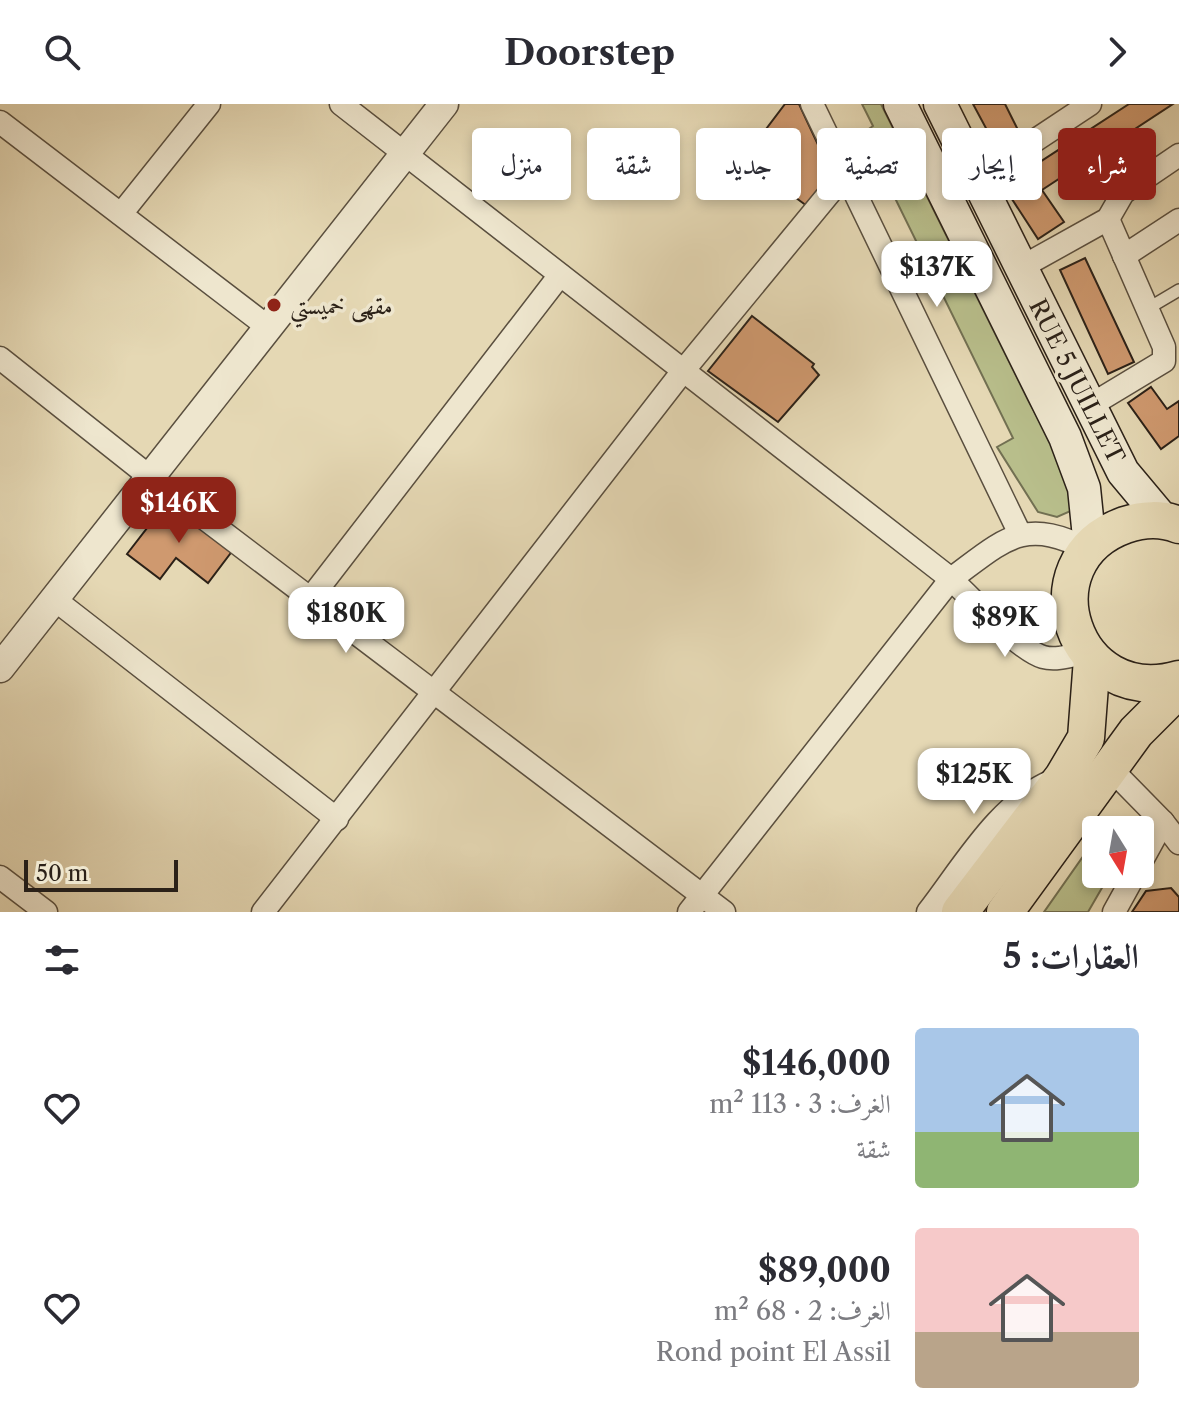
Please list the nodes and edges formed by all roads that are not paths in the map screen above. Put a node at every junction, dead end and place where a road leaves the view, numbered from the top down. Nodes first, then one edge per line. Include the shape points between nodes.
1 (209, 104) edge
2 (341, 104) edge
3 (444, 104) edge
4 (812, 104) edge
5 (900, 104) edge
6 (940, 104) edge
7 (1090, 104) edge
8 (0, 122) edge
9 (824, 128) edge
10 (952, 128) edge
11 (1042, 136) edge
12 (405, 154) junction
13 (1179, 155) edge
14 (824, 200) edge
15 (859, 200) edge
16 (987, 200) edge
17 (121, 214) junction
18 (1108, 219) junction
19 (1179, 220) edge
20 (1124, 256) junction
21 (1020, 268) junction
22 (560, 275) junction
23 (1179, 290) edge
24 (1147, 309) junction
25 (268, 327) junction
26 (0, 358) edge
27 (683, 371) junction
28 (1091, 405) junction
29 (150, 477) junction
30 (1174, 522) edge
31 (1020, 534) junction
32 (1090, 548) junction
33 (951, 579) junction
34 (54, 599) junction
35 (310, 599) junction
36 (1089, 655) junction
37 (0, 668) edge
38 (1179, 679) edge
39 (1179, 689) edge
40 (435, 693) junction
41 (1110, 768) junction
42 (1063, 777) junction
43 (337, 819) junction
44 (1163, 822) junction
45 (1154, 838) edge
46 (1179, 843) edge
47 (0, 877) edge
48 (1127, 888) edge
49 (696, 903) edge
50 (46, 912) edge
51 (263, 912) edge
52 (724, 912) edge
53 (928, 912) edge
54 (960, 912) edge
55 (1005, 912) edge
56 (1114, 912) edge

1 - 17 street
2 - 12 street
3 - 12 street
4 - 9 street
5 - 32 main road, RUE 5 JUILLET via 1065,437 1084,488
6 - 10 main road, RUE 5 JUILLET
7 - 11 street
8 - 17 street
12 - 22 street
12 - 25 street
13 - 18 street via 1123,193
14 - 27 street
15 - 31 street
16 - 21 main road, RUE 5 JUILLET
17 - 25 street
18 - 20 street
18 - 21 street
19 - 20 street
20 - 24 street
21 - 28 main road, RUE 5 JUILLET
22 - 27 street
22 - 35 street
23 - 24 lane
24 - 28 street via 1164,347 1164,361
25 - 29 street
26 - 29 street
27 - 33 street
27 - 40 street
28 - 30 main road, RUE 5 JUILLET via 1123,472
29 - 34 street
29 - 35 street
30 - 32 main road via 1132,522
31 - 32 street via 1059,535
31 - 33 street
32 - 36 main road via 1072,581 1069,599 1074,627
33 - 36 street via 1042,657
33 - 49 street
34 - 37 street
34 - 43 street
35 - 40 street
36 - 38 main road via 1110,673 1131,681
36 - 42 main road via 1086,738
39 - 41 main road via 1136,732
40 - 43 street
40 - 49 street
41 - 44 street
41 - 55 main road
42 - 53 street via 1034,788 1005,814
42 - 54 main road
43 - 51 street
44 - 45 street
44 - 46 street
47 - 50 street
48 - 56 street
49 - 52 street

